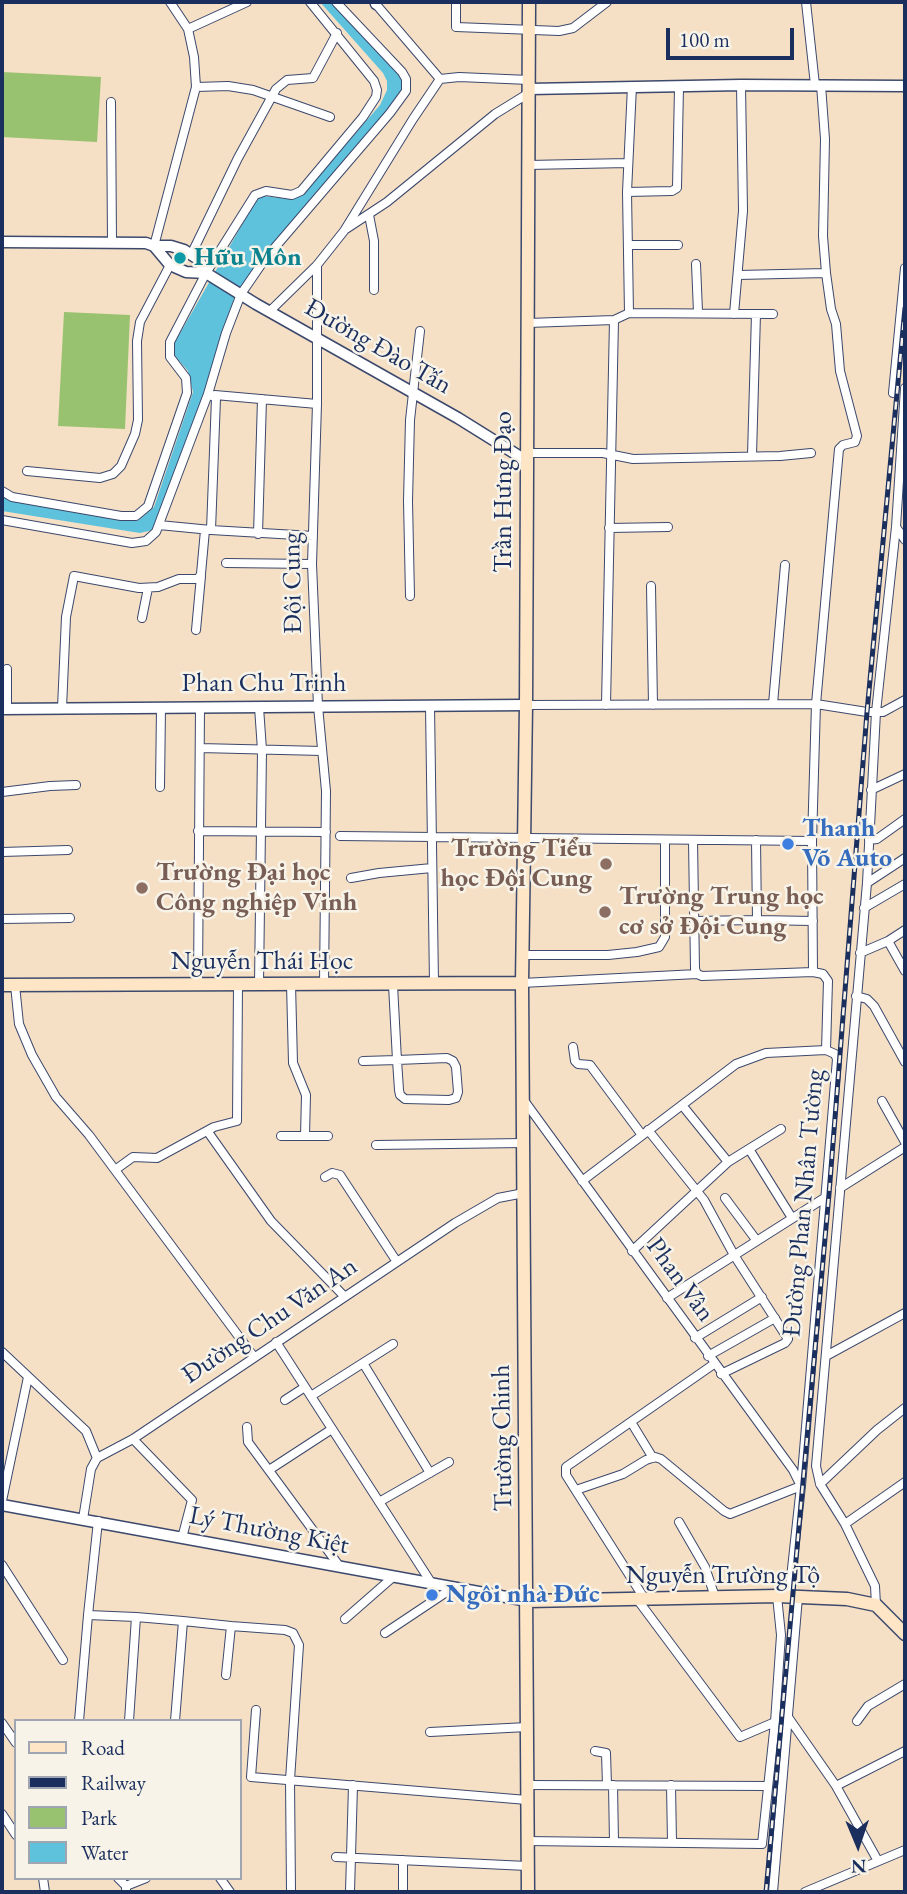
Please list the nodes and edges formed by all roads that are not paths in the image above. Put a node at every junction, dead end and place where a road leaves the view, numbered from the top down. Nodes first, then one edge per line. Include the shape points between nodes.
1 (170, 2) edge
2 (247, 2) edge
3 (310, 2) edge
4 (336, 2) edge
5 (456, 2) edge
6 (529, 2) edge
7 (607, 2) edge
8 (806, 2) edge
9 (375, 3) edge
10 (188, 29) junction
11 (529, 30) junction
12 (337, 33) junction
13 (440, 79) junction
14 (741, 85) junction
15 (818, 85) junction
16 (632, 86) junction
17 (905, 86) edge
18 (196, 87) junction
19 (529, 87) junction
20 (679, 87) junction
21 (272, 96) junction
22 (111, 102) dead end
23 (330, 117) dead end
24 (628, 163) junction
25 (528, 165) junction
26 (627, 192) junction
27 (369, 215) junction
28 (344, 231) junction
29 (2, 242) edge
30 (111, 242) junction
31 (628, 245) junction
32 (678, 245) dead end
33 (154, 246) junction
34 (191, 255) junction
35 (696, 264) dead end
36 (170, 265) junction
37 (317, 265) junction
38 (905, 268) edge
39 (826, 273) junction
40 (208, 274) junction
41 (738, 275) junction
42 (374, 290) dead end
43 (240, 293) junction
44 (270, 311) junction
45 (698, 312) junction
46 (629, 313) junction
47 (734, 314) junction
48 (756, 314) junction
49 (773, 314) dead end
50 (614, 320) junction
51 (528, 323) junction
52 (420, 331) dead end
53 (316, 337) junction
54 (905, 391) edge
55 (412, 392) junction
56 (893, 393) dead end
57 (212, 395) junction
58 (262, 399) junction
59 (317, 404) junction
60 (811, 453) dead end
61 (752, 455) junction
62 (611, 456) junction
63 (527, 457) junction
64 (27, 471) dead end
65 (2, 491) edge
66 (2, 520) edge
67 (159, 525) junction
68 (668, 527) dead end
69 (896, 527) junction
70 (609, 528) junction
71 (208, 530) junction
72 (258, 534) junction
73 (313, 536) junction
74 (905, 540) edge
75 (226, 563) dead end
76 (312, 564) junction
77 (785, 565) dead end
78 (201, 576) junction
79 (651, 586) dead end
80 (148, 587) junction
81 (410, 596) dead end
82 (142, 618) dead end
83 (196, 630) dead end
84 (7, 669) dead end
85 (905, 700) edge
86 (816, 704) junction
87 (526, 705) junction
88 (606, 705) junction
89 (653, 705) junction
90 (773, 705) junction
91 (318, 706) junction
92 (430, 706) junction
93 (161, 707) junction
94 (200, 707) junction
95 (259, 707) junction
96 (62, 708) junction
97 (4, 709) edge
98 (871, 712) junction
99 (200, 748) junction
100 (261, 750) junction
101 (322, 751) junction
102 (905, 774) edge
103 (76, 785) dead end
104 (160, 787) dead end
105 (871, 790) junction
106 (2, 792) edge
107 (905, 820) edge
108 (198, 831) junction
109 (261, 832) junction
110 (326, 832) junction
111 (340, 836) dead end
112 (432, 838) junction
113 (524, 839) junction
114 (665, 840) junction
115 (693, 840) junction
116 (756, 840) junction
117 (869, 840) junction
118 (812, 841) junction
119 (68, 850) dead end
120 (2, 852) edge
121 (905, 858) edge
122 (432, 868) junction
123 (351, 878) dead end
124 (867, 883) junction
125 (905, 884) edge
126 (864, 908) junction
127 (70, 918) dead end
128 (2, 919) edge
129 (757, 920) junction
130 (694, 921) junction
131 (813, 921) junction
132 (905, 930) edge
133 (888, 941) junction
134 (860, 953) junction
135 (523, 955) junction
136 (905, 971) edge
137 (813, 972) junction
138 (697, 974) junction
139 (434, 983) junction
140 (522, 983) junction
141 (198, 984) junction
142 (238, 984) junction
143 (259, 984) junction
144 (291, 984) junction
145 (324, 984) junction
146 (8, 985) edge
147 (393, 985) junction
148 (856, 996) junction
149 (573, 1047) dead end
150 (826, 1050) junction
151 (397, 1060) junction
152 (363, 1061) dead end
153 (905, 1062) edge
154 (523, 1099) junction
155 (882, 1101) dead end
156 (682, 1105) junction
157 (781, 1129) dead end
158 (208, 1132) junction
159 (645, 1133) junction
160 (281, 1136) dead end
161 (305, 1136) junction
162 (328, 1136) dead end
163 (524, 1143) junction
164 (376, 1145) dead end
165 (904, 1148) edge
166 (749, 1149) junction
167 (728, 1162) junction
168 (115, 1170) junction
169 (325, 1177) dead end
170 (582, 1181) junction
171 (840, 1188) junction
172 (697, 1192) junction
173 (524, 1193) junction
174 (826, 1197) junction
175 (725, 1198) dead end
176 (792, 1218) junction
177 (757, 1241) junction
178 (632, 1251) junction
179 (734, 1255) junction
180 (397, 1262) junction
181 (344, 1296) junction
182 (762, 1297) junction
183 (667, 1298) junction
184 (905, 1313) edge
185 (775, 1318) junction
186 (695, 1338) junction
187 (276, 1342) junction
188 (393, 1344) dead end
189 (2, 1352) edge
190 (826, 1356) junction
191 (254, 1357) junction
192 (711, 1360) junction
193 (363, 1363) junction
194 (721, 1374) junction
195 (28, 1377) junction
196 (305, 1387) junction
197 (311, 1396) junction
198 (285, 1400) dead end
199 (905, 1408) edge
200 (631, 1422) junction
201 (247, 1427) dead end
202 (332, 1429) junction
203 (133, 1439) junction
204 (97, 1458) junction
205 (653, 1458) junction
206 (449, 1462) dead end
207 (269, 1470) junction
208 (430, 1473) junction
209 (820, 1484) junction
210 (802, 1486) junction
211 (904, 1486) edge
212 (576, 1490) junction
213 (380, 1502) junction
214 (2, 1503) edge
215 (83, 1519) junction
216 (98, 1521) junction
217 (679, 1522) dead end
218 (845, 1524) junction
219 (182, 1538) junction
220 (2, 1566) edge
221 (340, 1567) junction
222 (393, 1577) junction
223 (432, 1584) junction
224 (454, 1587) junction
225 (788, 1596) junction
226 (715, 1597) junction
227 (641, 1599) junction
228 (528, 1601) junction
229 (876, 1605) junction
230 (88, 1615) junction
231 (136, 1617) junction
232 (345, 1619) dead end
233 (183, 1621) junction
234 (231, 1626) junction
235 (385, 1633) dead end
236 (905, 1634) edge
237 (63, 1660) dead end
238 (226, 1675) dead end
239 (905, 1684) edge
240 (256, 1710) dead end
241 (788, 1717) junction
242 (79, 1719) edge
243 (129, 1719) edge
244 (175, 1719) edge
245 (857, 1721) dead end
246 (775, 1722) junction
247 (2, 1723) edge
248 (527, 1727) junction
249 (430, 1732) dead end
250 (14, 1740) edge
251 (595, 1751) dead end
252 (905, 1751) edge
253 (290, 1780) junction
254 (353, 1785) junction
255 (527, 1785) junction
256 (610, 1785) junction
257 (671, 1785) junction
258 (768, 1786) junction
259 (836, 1786) junction
260 (527, 1800) junction
261 (2, 1814) edge
262 (14, 1832) edge
263 (527, 1840) junction
264 (614, 1842) junction
265 (672, 1842) junction
266 (905, 1850) edge
267 (336, 1857) dead end
268 (351, 1857) junction
269 (403, 1860) junction
270 (878, 1861) junction
271 (527, 1866) junction
272 (142, 1880) edge
273 (126, 1889) edge
274 (291, 1892) edge
275 (350, 1892) edge
276 (403, 1892) edge
277 (528, 1892) edge
278 (773, 1892) edge
279 (805, 1892) edge

1 - 10 street
2 - 10 street
3 - 12 street
4 - 43 street via 402,72 406,91
5 - 11 street via 456,27
6 - 11 main road, Trần Hưng Đạo
7 - 11 street via 569,30
8 - 15 street
9 - 13 street
10 - 18 street
11 - 19 main road, Trần Hưng Đạo
12 - 21 street via 313,78 282,82
12 - 40 street via 376,84 374,102 301,191 255,195
13 - 19 street via 459,77
13 - 28 street
14 - 15 street
14 - 20 street
14 - 41 street via 743,211
15 - 17 street
15 - 39 street via 825,139
16 - 19 street
16 - 20 street
16 - 24 street
18 - 21 street via 228,86
18 - 33 street
19 - 25 main road, Trần Hưng Đạo
19 - 27 street
20 - 26 street via 677,188
21 - 23 street
21 - 34 street
22 - 30 street
24 - 25 street
24 - 26 street
25 - 51 main road, Trần Hưng Đạo
26 - 31 street
27 - 28 street
27 - 42 street
28 - 37 street
29 - 30 street
30 - 33 street
31 - 32 street
31 - 46 street
33 - 34 street via 171,246
33 - 36 street
34 - 40 street, Đường Đào Tấn
35 - 45 street
36 - 40 street, Đường Đào Tấn
36 - 64 street via 140,322 138,420 121,466 100,478
37 - 44 street
37 - 53 street, Đội Cung
38 - 56 street
39 - 41 street
39 - 86 street, Đường Phan Nhân Tường via 839,371 857,436 855,442 839,449
40 - 43 street, Đường Đào Tấn
40 - 65 street via 170,342 170,357 186,378 187,393 144,511 121,516 12,497
41 - 47 street
43 - 44 street, Đường Đào Tấn
43 - 57 street
44 - 53 street, Đường Đào Tấn
45 - 46 street
45 - 47 street
46 - 50 street
47 - 48 street
48 - 49 street
48 - 61 street
50 - 51 street
50 - 62 street
51 - 63 main road, Trần Hưng Đạo
52 - 55 street
53 - 55 street, Đường Đào Tấn
53 - 59 street, Đội Cung
54 - 69 street
55 - 63 street, Đường Đào Tấn
55 - 81 street
57 - 58 street
57 - 67 street
57 - 71 street
58 - 59 street
58 - 72 street
59 - 73 street, Đội Cung
60 - 61 street
61 - 62 street
62 - 63 street
62 - 70 street
63 - 87 main road, Trần Hưng Đạo
66 - 67 street via 137,543 150,539
67 - 71 street
68 - 70 street
69 - 74 street
69 - 98 street
70 - 88 street
71 - 72 street
71 - 78 street
72 - 73 street
73 - 76 street, Đội Cung
75 - 76 street
76 - 91 street, Đội Cung
77 - 90 street
78 - 80 street
78 - 83 street
79 - 89 street
80 - 82 street
80 - 96 street via 74,576 67,611
84 - 97 street
85 - 98 street via 883,712
86 - 90 street
86 - 98 street
86 - 118 street, Đường Phan Nhân Tường
87 - 88 street
87 - 92 street, Phan Chu Trinh
87 - 113 main road, Trần Hưng Đạo
88 - 89 street
89 - 90 street
91 - 92 street, Phan Chu Trinh
91 - 95 street, Phan Chu Trinh
91 - 101 street, Đội Cung
92 - 112 street
93 - 94 street, Phan Chu Trinh
93 - 96 street, Phan Chu Trinh
93 - 104 street
94 - 95 street, Phan Chu Trinh
94 - 99 street
95 - 100 street
96 - 97 street, Phan Chu Trinh
98 - 105 street
99 - 100 street
99 - 108 street
100 - 101 street
100 - 109 street
101 - 110 street, Đội Cung
102 - 105 street
103 - 106 street
105 - 117 street
107 - 117 street
108 - 109 street
108 - 141 street
109 - 110 street
109 - 143 street
110 - 145 street, Đội Cung
111 - 112 street
112 - 113 street
112 - 122 street
113 - 114 street
113 - 135 main road, Trần Hưng Đạo
114 - 115 street
114 - 135 street via 664,937 659,947 608,955
115 - 116 street
115 - 130 street
116 - 118 street
116 - 129 street
117 - 124 street
118 - 131 street, Đường Phan Nhân Tường
119 - 120 street
121 - 124 street
122 - 123 street
122 - 139 street
124 - 126 street
125 - 126 street
126 - 134 street
127 - 128 street
129 - 130 street
129 - 131 street
130 - 138 street
131 - 137 street, Đường Phan Nhân Tường
132 - 133 street
133 - 134 street
133 - 136 street
134 - 148 street
135 - 140 main road, Trần Hưng Đạo
137 - 138 street
137 - 150 street, Đường Phan Nhân Tường via 828,981
138 - 140 street
139 - 140 main road, Nguyễn Thái Học
139 - 147 main road, Nguyễn Thái Học
140 - 154 main road, Trường Chinh
141 - 142 main road, Nguyễn Thái Học
141 - 146 main road, Nguyễn Thái Học
142 - 143 main road, Nguyễn Thái Học
142 - 158 street via 238,1119
143 - 144 main road, Nguyễn Thái Học
144 - 145 main road, Nguyễn Thái Học
144 - 161 street via 293,1063 306,1096
145 - 147 main road, Nguyễn Thái Học
146 - 168 street via 19,1024 43,1077
147 - 151 street
148 - 153 street via 874,1006
148 - 171 street
149 - 159 street via 575,1061 590,1065
150 - 156 street via 755,1056 736,1064
150 - 174 street, Đường Phan Nhân Tường via 837,1059
151 - 151 street via 402,1098 456,1098 453,1061
151 - 152 street
154 - 163 main road, Trường Chinh
154 - 170 street, Phan Vân
155 - 165 street
156 - 159 street
156 - 167 street
157 - 166 street
158 - 168 street via 157,1158 133,1157
158 - 181 street via 271,1221
159 - 170 street
159 - 172 street
160 - 161 street
161 - 162 street
163 - 164 street
163 - 173 main road, Trường Chinh
165 - 171 street
166 - 167 street
166 - 176 street
167 - 172 street
168 - 191 street
169 - 180 street via 332,1172 340,1175
170 - 178 street, Phan Vân
171 - 190 street
172 - 178 street
172 - 179 street
173 - 180 street, Đường Chu Văn An via 498,1198
173 - 228 main road, Trường Chinh
174 - 176 street
174 - 210 street, Đường Phan Nhân Tường
175 - 177 street
176 - 177 street
177 - 179 street
178 - 183 street, Phan Vân
179 - 182 street
179 - 183 street
180 - 181 street, Đường Chu Văn An
181 - 187 street, Đường Chu Văn An
182 - 185 street
182 - 186 street
183 - 186 street, Phan Vân
184 - 190 street
185 - 192 street
185 - 194 street via 787,1341
186 - 192 street, Phan Vân
187 - 191 street, Đường Chu Văn An
187 - 196 street
188 - 193 street
189 - 195 street
190 - 209 street via 816,1465
191 - 203 street, Đường Chu Văn An
192 - 194 street, Phan Vân
192 - 200 street
193 - 197 street
193 - 208 street
194 - 210 street, Phan Vân
195 - 204 street via 86,1432
195 - 214 street
196 - 197 street
196 - 198 street
197 - 202 street
199 - 209 street
200 - 205 street
200 - 212 street via 566,1468
201 - 207 street via 248,1442
202 - 207 street
202 - 213 street
203 - 204 street, Đường Chu Văn An
203 - 219 street via 192,1500
204 - 215 street
205 - 210 street via 661,1458 730,1514
205 - 212 street
206 - 208 street
207 - 221 street
208 - 213 street
209 - 218 street
210 - 225 street, Đường Phan Nhân Tường
211 - 218 street
212 - 227 street
213 - 223 street
214 - 215 street, Lý Thường Kiệt
215 - 216 street, Lý Thường Kiệt
216 - 219 street, Lý Thường Kiệt
216 - 230 street
217 - 226 street via 705,1567
218 - 229 street via 875,1586
219 - 221 street, Lý Thường Kiệt
220 - 237 street
221 - 222 street, Lý Thường Kiệt
222 - 223 street, Lý Thường Kiệt
222 - 232 street
223 - 224 street, Lý Thường Kiệt
224 - 228 street, Lý Thường Kiệt
224 - 235 street
225 - 226 main road, Nguyễn Trường Tộ
225 - 229 main road, Nguyễn Trường Tộ
225 - 241 street
225 - 246 street
226 - 227 main road, Nguyễn Trường Tộ
227 - 228 main road, Nguyễn Trường Tộ
227 - 246 street via 740,1737
228 - 248 main road, Trường Chinh
229 - 236 main road
230 - 231 street
230 - 242 street
231 - 233 street
231 - 243 street
233 - 234 street
233 - 244 street
234 - 238 street
234 - 253 street via 285,1630 297,1637
239 - 245 street via 868,1706
240 - 253 street via 251,1777
241 - 259 street
241 - 278 street
246 - 258 street
247 - 250 street
248 - 249 street
248 - 255 main road, Trường Chinh
251 - 256 street via 606,1753
252 - 259 street
253 - 254 street
253 - 274 street
254 - 260 street
254 - 268 street
255 - 256 street
255 - 260 main road, Trường Chinh
256 - 257 street
256 - 264 street
257 - 258 street
257 - 265 street
258 - 265 street via 762,1844
259 - 270 street
260 - 263 main road, Trường Chinh
261 - 262 street
263 - 264 street
263 - 271 main road, Trường Chinh
264 - 265 street
266 - 270 street
267 - 268 street
268 - 269 street
268 - 275 street
269 - 271 street
269 - 276 street
270 - 279 street
271 - 277 main road, Trường Chinh
272 - 273 street

